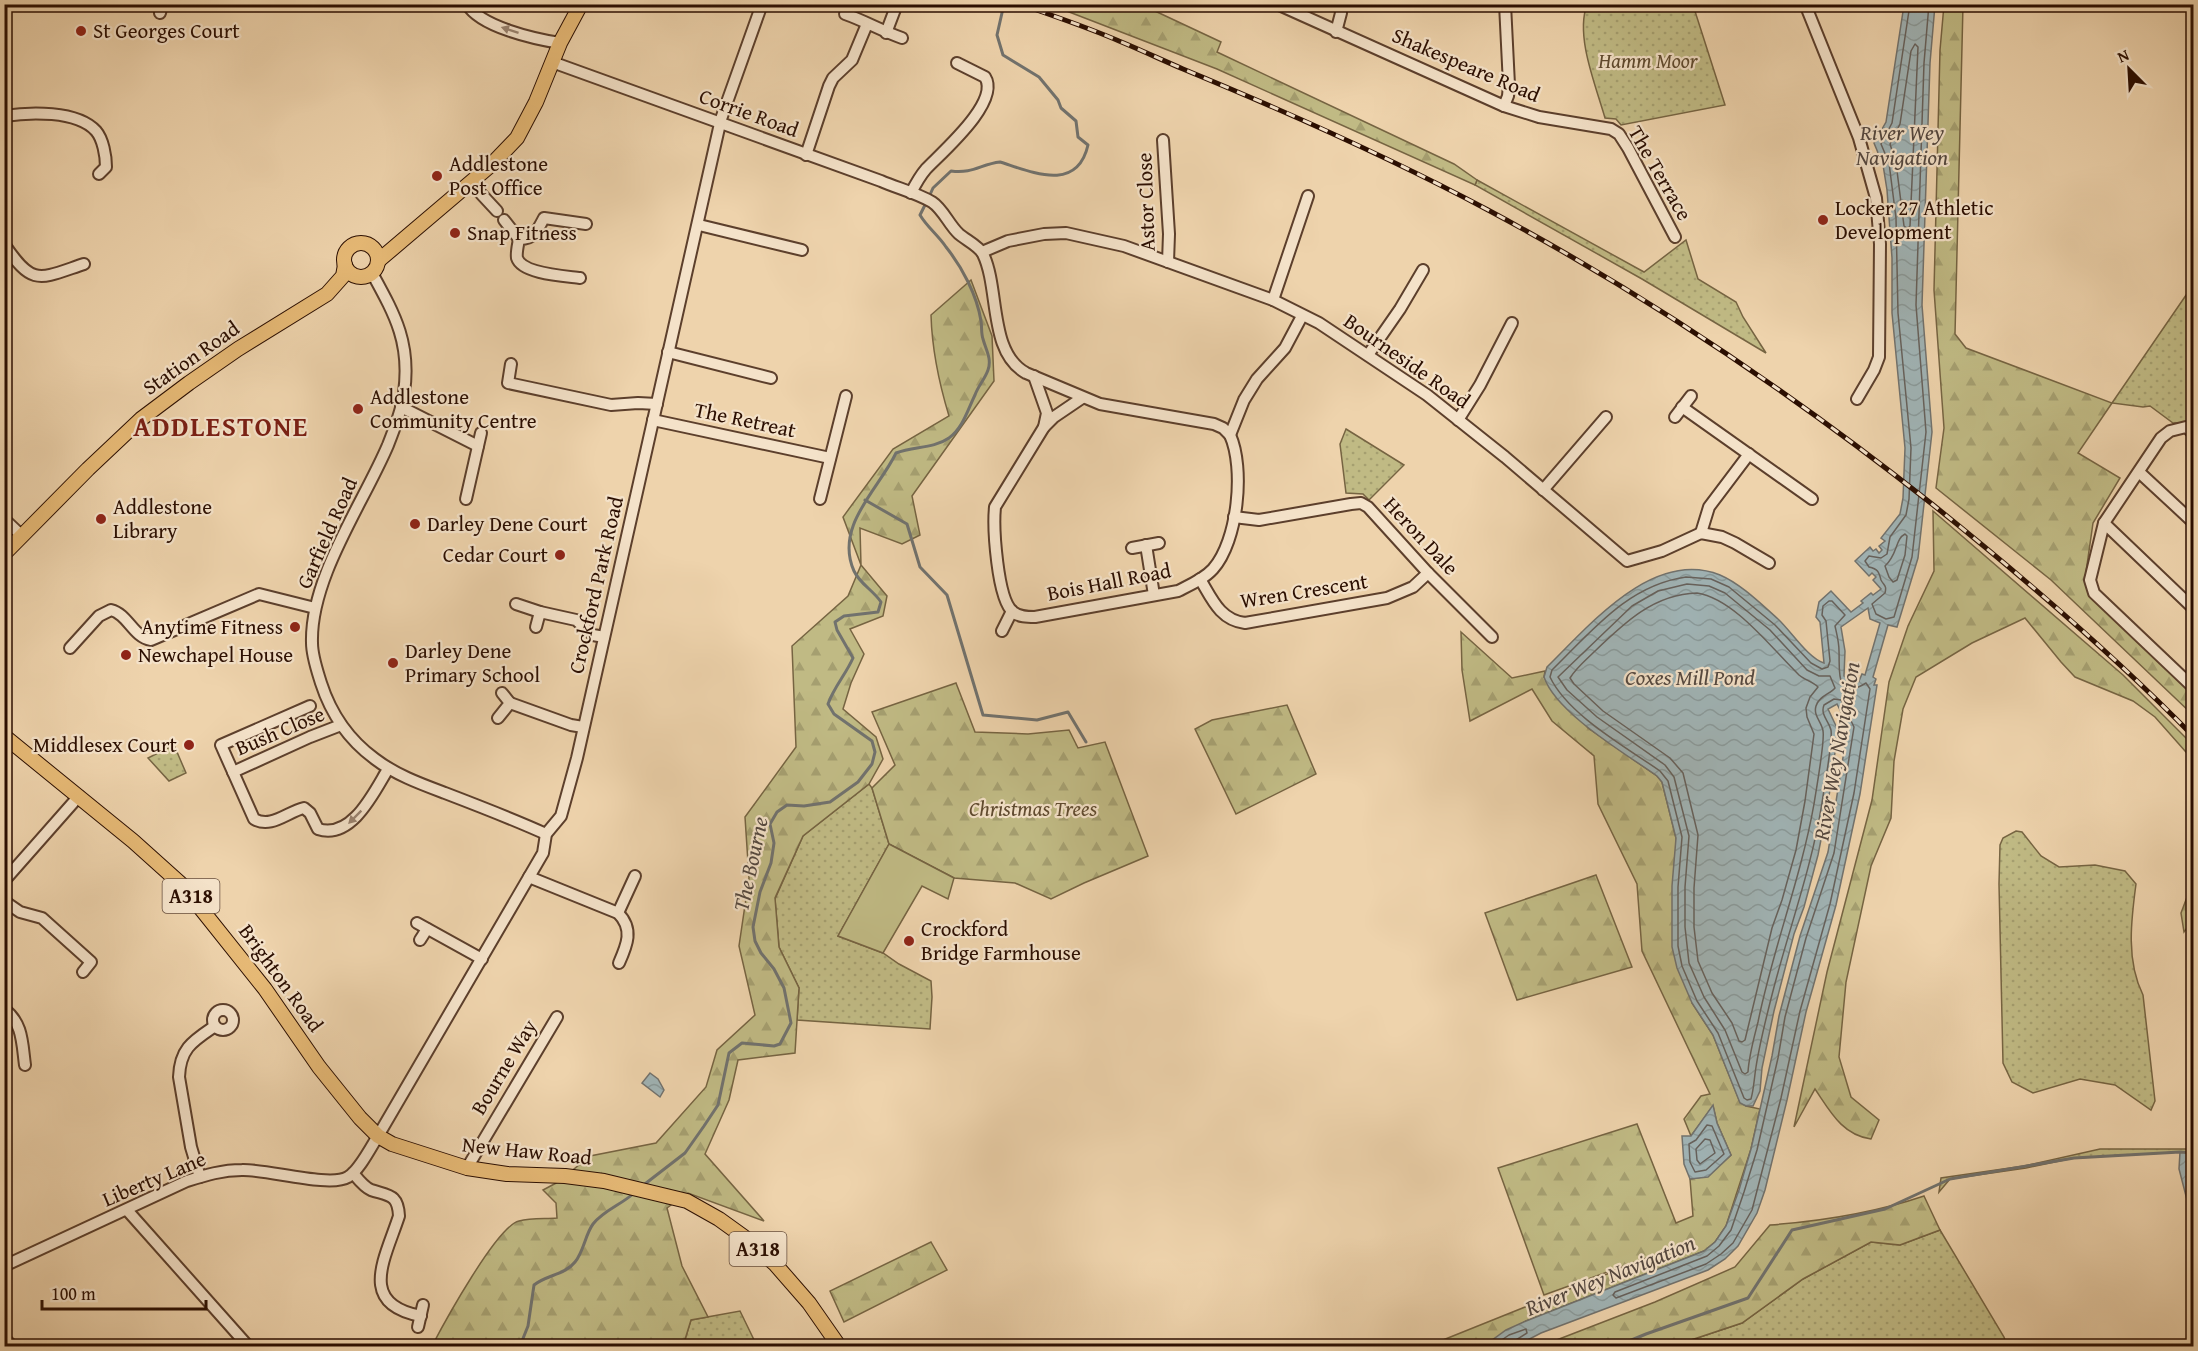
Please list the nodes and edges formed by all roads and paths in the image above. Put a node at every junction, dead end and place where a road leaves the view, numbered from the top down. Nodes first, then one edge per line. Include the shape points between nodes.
1 (581, 4) edge
2 (762, 4) edge
3 (897, 4) edge
4 (1277, 4) edge
5 (1340, 4) edge
6 (1504, 4) edge
7 (1805, 4) edge
8 (464, 5) edge
9 (845, 14) dead end
10 (867, 24) junction
11 (1336, 32) junction
12 (886, 33) junction
13 (902, 38) dead end
14 (560, 43) junction
15 (552, 62) junction
16 (957, 63) dead end
17 (1504, 106) junction
18 (4, 116) edge
19 (721, 124) junction
20 (1611, 129) joint
21 (947, 132) dead end
22 (955, 140) junction
23 (1163, 140) dead end
24 (806, 155) junction
25 (99, 174) dead end
26 (471, 183) junction
27 (916, 195) junction
28 (1308, 196) dead end
29 (586, 225) dead end
30 (699, 225) junction
31 (1675, 237) dead end
32 (404, 238) junction
33 (519, 239) junction
34 (4, 244) edge
35 (373, 247) junction
36 (802, 250) dead end
37 (982, 252) junction
38 (1168, 262) junction
39 (84, 264) dead end
40 (375, 267) junction
41 (349, 270) junction
42 (1423, 270) dead end
43 (580, 278) dead end
44 (1273, 300) junction
45 (1302, 316) junction
46 (1512, 323) dead end
47 (668, 352) junction
48 (1368, 355) junction
49 (512, 364) dead end
50 (761, 364) dead end
51 (758, 375) junction
52 (1034, 376) junction
53 (771, 378) dead end
54 (846, 396) dead end
55 (1691, 396) dead end
56 (1082, 398) junction
57 (1857, 399) dead end
58 (657, 404) junction
59 (401, 407) junction
60 (1683, 407) junction
61 (1606, 417) dead end
62 (1675, 417) dead end
63 (653, 420) junction
64 (1458, 420) junction
65 (1044, 427) junction
66 (481, 433) dead end
67 (2193, 434) edge
68 (1230, 435) junction
69 (478, 446) junction
70 (1749, 454) junction
71 (830, 458) junction
72 (2139, 472) junction
73 (1542, 490) junction
74 (466, 499) dead end
75 (820, 499) dead end
76 (1812, 499) dead end
77 (1234, 517) junction
78 (4, 519) edge
79 (2104, 523) junction
80 (2193, 523) edge
81 (1701, 533) junction
82 (21, 537) junction
83 (1159, 543) dead end
84 (1146, 545) junction
85 (1132, 548) dead end
86 (4, 554) edge
87 (1769, 563) dead end
88 (1428, 573) junction
89 (1200, 579) junction
90 (1154, 595) junction
91 (516, 604) dead end
92 (315, 609) junction
93 (2193, 609) edge
94 (1012, 611) junction
95 (540, 612) junction
96 (536, 627) dead end
97 (1002, 631) dead end
98 (604, 637) junction
99 (1492, 637) dead end
100 (70, 648) dead end
101 (2193, 688) edge
102 (502, 693) dead end
103 (510, 703) junction
104 (310, 706) dead end
105 (498, 718) dead end
106 (341, 725) junction
107 (584, 727) junction
108 (4, 736) edge
109 (388, 769) junction
110 (233, 772) junction
111 (79, 796) junction
112 (546, 834) junction
113 (635, 876) dead end
114 (530, 877) junction
115 (4, 881) edge
116 (4, 901) edge
117 (618, 913) junction
118 (420, 940) dead end
119 (482, 959) junction
120 (620, 963) dead end
121 (83, 972) dead end
122 (4, 1009) edge
123 (557, 1017) dead end
124 (215, 1026) dead end
125 (25, 1065) dead end
126 (378, 1136) junction
127 (466, 1168) junction
128 (353, 1173) junction
129 (200, 1177) junction
130 (127, 1210) junction
131 (4, 1266) edge
132 (418, 1327) dead end
133 (4, 1338) edge
134 (12, 1347) edge
135 (248, 1347) edge
136 (839, 1347) edge

1 - 14 main road
2 - 19 street, Crockford Park Road
3 - 12 street
4 - 11 street, Shakespeare Road
5 - 11 street
6 - 17 street via 1509,85
7 - 57 street via 1859,138 1876,198 1880,244 1879,357
14 -> 8 street via 496,25
9 - 10 street
10 - 12 street
10 - 24 street via 852,60 833,78
11 - 17 street, Shakespeare Road
12 - 13 street
14 - 15 main road
15 - 19 street, Corrie Road
15 - 26 main road via 517,138
16 - 22 street via 987,81 975,118
17 - 20 street, Shakespeare Road via 1539,117
18 - 25 street via 46,114 72,118 95,130 106,159 106,167
19 - 24 street, Corrie Road
19 - 30 street, Crockford Park Road
20 - 31 street, The Terrace via 1619,134
21 - 22 street
22 - 27 street via 926,169
23 - 38 street, Astor Close
24 - 27 street, Corrie Road
26 - 32 main road
26 - 33 street
27 - 37 street, Corrie Road via 933,202 957,231
28 - 44 street
29 - 33 street via 544,218 534,236
30 - 36 street
30 - 47 street, Crockford Park Road
32 - 35 main road
32 - 40 main road
33 - 43 street via 517,260 522,265 534,271
34 - 39 street via 19,266 40,277
35 - 40 main road via 378,255
35 - 41 main road via 363,242 352,245 345,253
37 - 38 street, Bourneside Road via 1008,241 1066,233 1124,246
37 - 52 street via 1009,359
38 - 44 street, Bourneside Road
40 - 41 main road via 365,277
40 - 59 street, Garfield Road via 403,336 406,373
41 - 82 main road, Station Road via 327,294 238,349 155,408
42 - 48 street
44 - 45 street, Bourneside Road
45 - 48 street, Bourneside Road
45 - 68 street via 1285,348 1244,400
46 - 64 street
47 - 51 street
47 - 58 street, Crockford Park Road
48 - 64 street, Bourneside Road
49 - 58 street via 508,383 611,405
50 - 51 street
51 - 53 street
52 - 56 street
52 - 65 street via 1047,413
54 - 71 street
55 - 60 street
56 - 65 street
56 - 68 street via 1214,424
58 - 63 street, Crockford Park Road
59 - 69 street
59 - 92 street, Garfield Road via 372,480 320,589
60 - 62 street
60 - 70 street
61 - 73 street
63 - 71 street, The Retreat
63 - 98 street, Crockford Park Road
64 - 73 street, Bourneside Road
65 - 94 street via 995,507 1002,589
66 - 69 street
67 - 72 street via 2186,427 2170,431
68 - 77 street, Bois Hall Road via 1237,461
69 - 74 street
70 - 76 street via 1804,486
70 - 81 street via 1709,507
71 - 75 street
72 - 79 street
72 - 80 street
73 - 81 street, Bourneside Road via 1627,561 1662,551
77 - 88 street, Heron Dale via 1259,520 1361,503
77 - 89 street, Bois Hall Road via 1225,549 1213,569
78 - 82 street
79 - 93 street
79 - 101 street via 2090,580 2094,593
81 - 87 street via 1722,537
82 - 86 main road, Station Road
83 - 84 street
84 - 85 street
84 - 90 street
88 - 89 street, Wren Crescent via 1413,587 1387,598 1245,623 1232,622
88 - 99 street, Heron Dale
89 - 90 street, Bois Hall Road via 1178,591
90 - 94 street, Bois Hall Road via 1035,617
91 - 95 street
92 - 100 street via 259,594 151,640 143,638 111,610 99,616
92 - 106 street, Garfield Road via 313,652 324,694
94 - 97 street
95 - 96 street
95 - 98 street via 576,620 593,635
98 - 107 street, Crockford Park Road
102 - 103 street
103 - 105 street
103 - 107 street
104 - 110 street, Bush Close via 221,746
106 - 109 street, Garfield Road via 362,749
106 - 110 street, Bush Close
107 - 112 street, Crockford Park Road via 561,816
108 - 111 main road, Brighton Road / A318
109 -> 110 street, Bush Close via 361,811 347,824 327,832 318,829 304,808 269,823 254,819
109 - 112 street, Garfield Road
111 - 115 street
111 - 126 main road, Brighton Road / A318 via 182,885 265,988 319,1067
112 - 114 street, Crockford Park Road via 543,853
113 - 117 street
114 - 117 street
114 - 119 street, Crockford Park Road
116 - 121 street via 20,912 42,918 91,962
117 - 120 street via 628,932
118 - 119 street via 422,926
119 - 126 street, Crockford Park Road
122 - 125 street via 19,1026
123 - 127 street, Bourne Way
124 - 129 street via 192,1042 179,1066 191,1147
126 - 127 main road, New Haw Road / A318
126 - 128 street
127 - 136 main road, New Haw Road / A318 via 604,1181 698,1206 775,1264 820,1317
128 - 129 street, Liberty Lane via 340,1180 244,1170
128 - 132 street via 372,1190 389,1195 398,1206 399,1216 380,1282 388,1303 404,1313 422,1310
129 - 130 street, Liberty Lane
130 - 131 street, Liberty Lane
130 - 135 street
133 - 134 street

